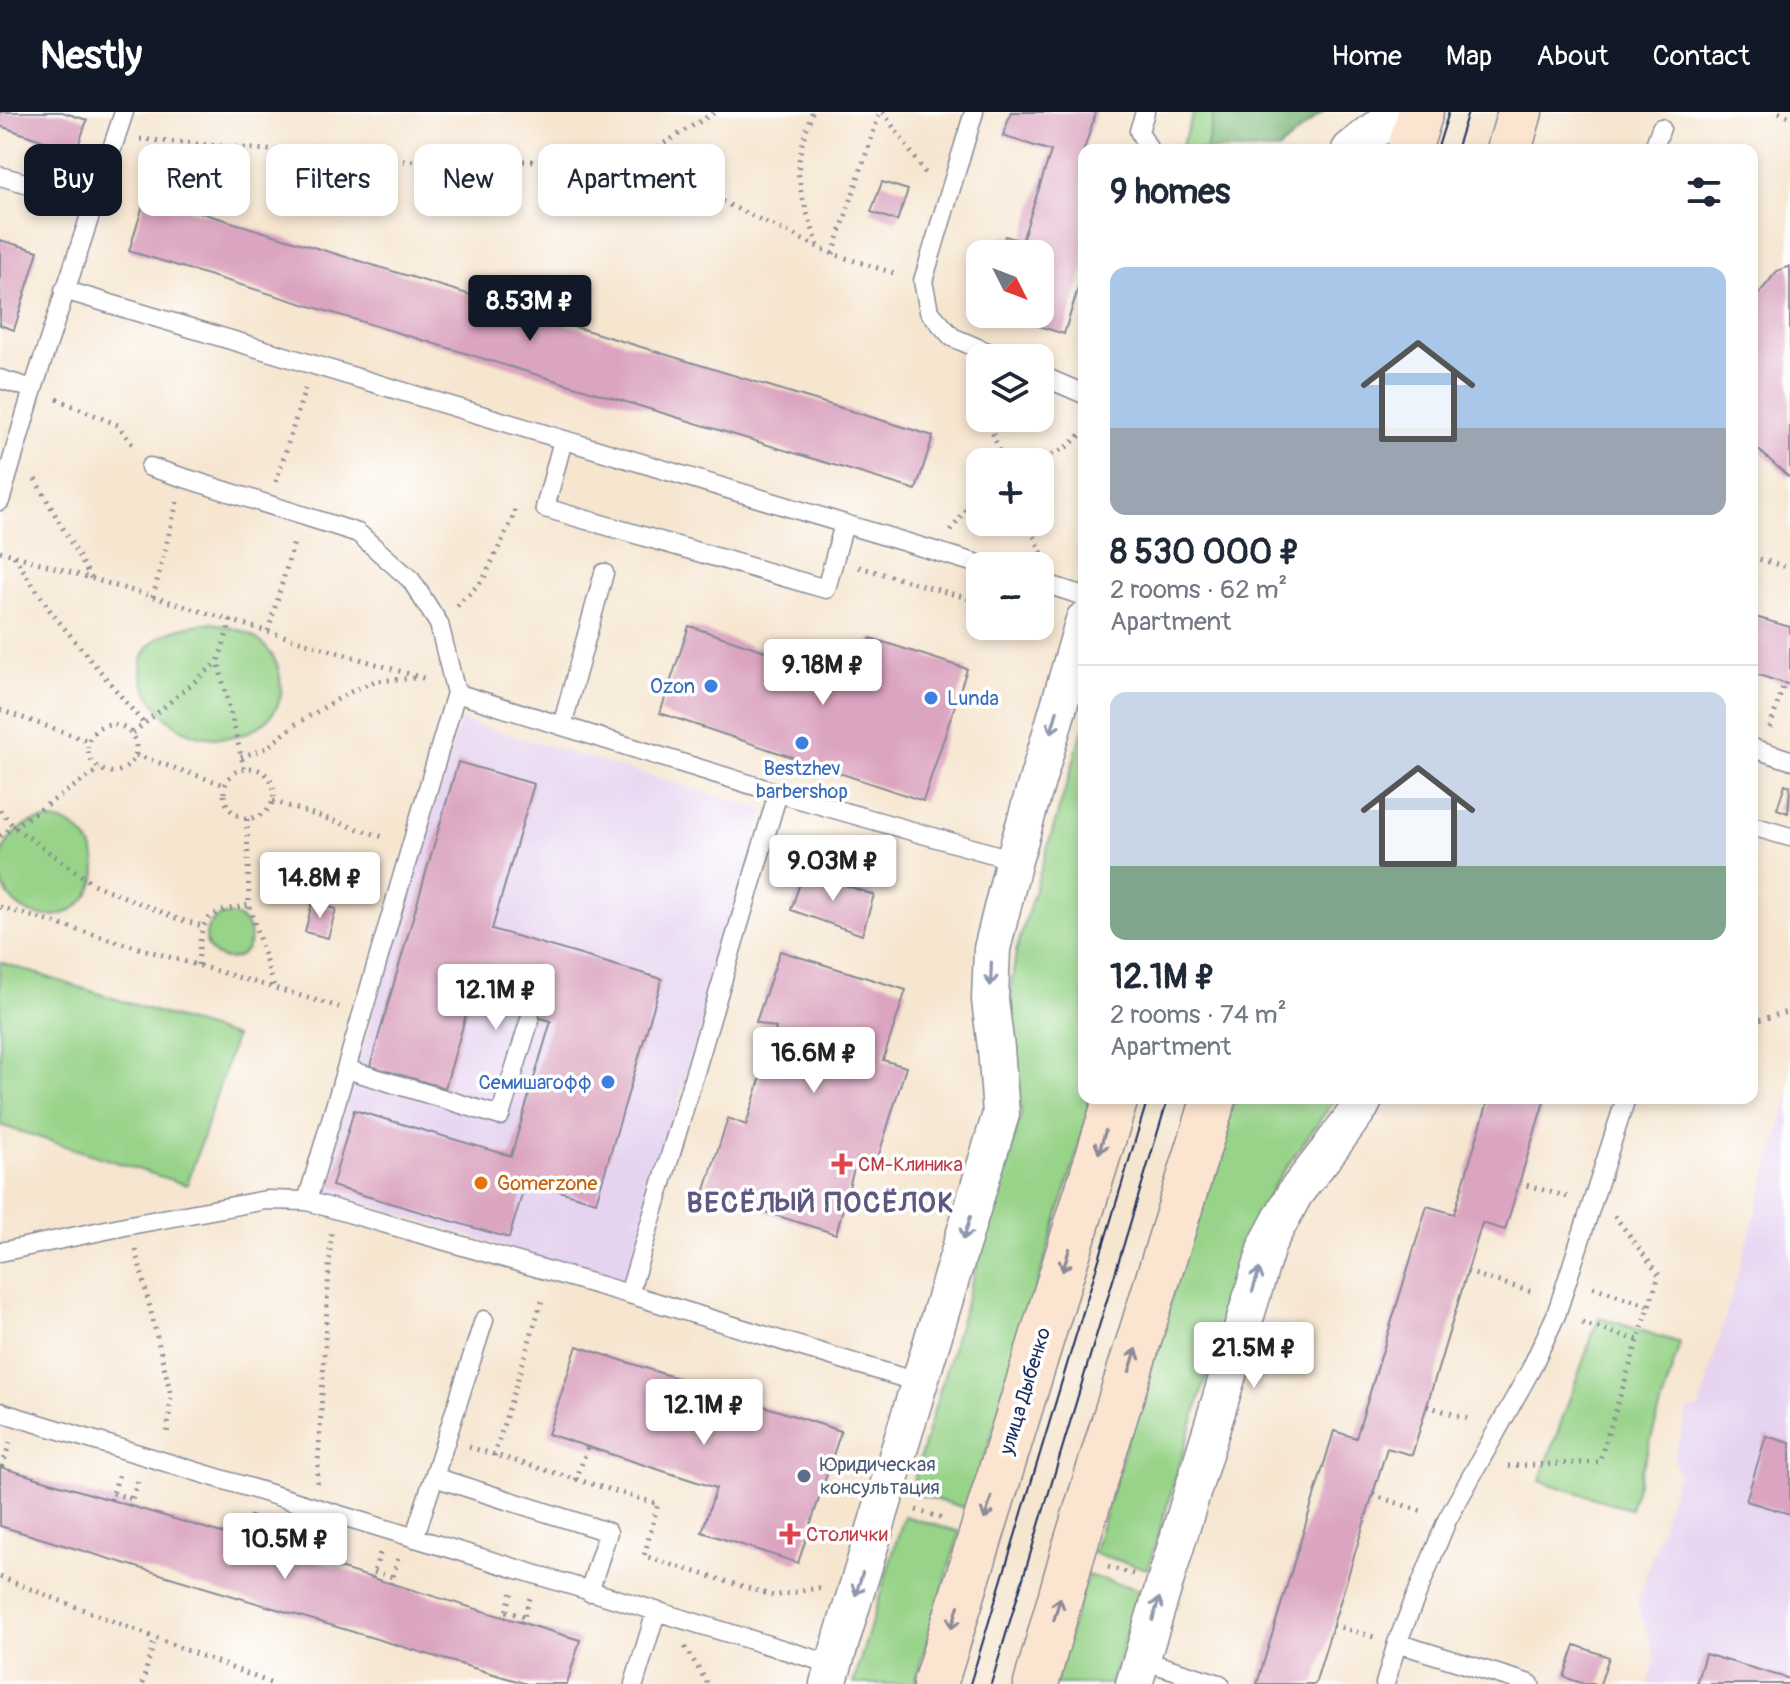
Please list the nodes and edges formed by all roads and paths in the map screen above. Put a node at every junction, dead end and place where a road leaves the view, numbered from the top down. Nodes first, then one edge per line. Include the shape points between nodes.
1 (124, 112) edge
2 (715, 112) edge
3 (812, 112) edge
4 (881, 112) edge
5 (974, 112) edge
6 (1145, 112) edge
7 (1397, 112) edge
8 (1421, 112) edge
9 (1779, 112) edge
10 (1790, 117) edge
11 (1661, 128) dead end
12 (115, 137) junction
13 (113, 144) edge
14 (663, 144) edge
15 (1146, 144) edge
16 (1357, 144) edge
17 (1411, 144) edge
18 (1655, 144) edge
19 (538, 161) edge
20 (0, 176) edge
21 (24, 183) edge
22 (725, 203) edge
23 (946, 204) junction
24 (88, 216) edge
25 (818, 247) junction
26 (833, 254) junction
27 (923, 281) junction
28 (64, 290) junction
29 (968, 344) edge
30 (312, 365) junction
31 (0, 379) edge
32 (1054, 381) edge
33 (33, 389) junction
34 (1078, 391) edge
35 (1078, 437) edge
36 (563, 440) junction
37 (16, 445) junction
38 (1054, 453) edge
39 (150, 467) joint
40 (184, 478) junction
41 (0, 501) edge
42 (270, 504) junction
43 (516, 505) dead end
44 (966, 509) edge
45 (302, 515) junction
46 (844, 524) junction
47 (929, 549) junction
48 (0, 551) edge
49 (13, 555) junction
50 (1758, 559) edge
51 (835, 560) junction
52 (966, 560) edge
53 (1790, 568) edge
54 (604, 573) dead end
55 (92, 579) junction
56 (1054, 586) edge
57 (1078, 594) edge
58 (153, 597) junction
59 (966, 598) edge
60 (231, 620) junction
61 (439, 624) junction
62 (268, 631) junction
63 (1078, 641) edge
64 (218, 662) junction
65 (422, 677) junction
66 (1784, 683) dead end
67 (456, 693) junction
68 (0, 710) edge
69 (144, 724) junction
70 (562, 726) junction
71 (133, 733) junction
72 (89, 741) junction
73 (1758, 748) edge
74 (1758, 750) edge
75 (136, 755) junction
76 (241, 757) junction
77 (1790, 760) edge
78 (244, 768) junction
79 (100, 769) junction
80 (225, 785) junction
81 (778, 793) junction
82 (273, 801) junction
83 (0, 810) edge
84 (247, 819) junction
85 (13, 826) junction
86 (1758, 828) edge
87 (0, 836) edge
88 (1790, 837) edge
89 (412, 846) junction
90 (1014, 860) junction
91 (249, 905) junction
92 (0, 907) edge
93 (203, 926) junction
94 (198, 965) junction
95 (274, 988) junction
96 (1790, 1011) edge
97 (363, 1014) junction
98 (530, 1019) dead end
99 (1758, 1020) edge
100 (346, 1069) junction
101 (1114, 1104) edge
102 (1212, 1104) edge
103 (1362, 1104) edge
104 (1624, 1104) edge
105 (1519, 1183) dead end
106 (307, 1201) junction
107 (1592, 1204) junction
108 (330, 1208) junction
109 (130, 1225) junction
110 (0, 1252) edge
111 (1467, 1272) dead end
112 (1568, 1279) junction
113 (629, 1294) junction
114 (542, 1300) dead end
115 (1649, 1306) junction
116 (1558, 1308) junction
117 (484, 1320) dead end
118 (1638, 1340) junction
119 (920, 1383) junction
120 (1427, 1406) dead end
121 (0, 1412) edge
122 (1499, 1428) junction
123 (445, 1440) junction
124 (588, 1446) dead end
125 (494, 1456) junction
126 (164, 1461) junction
127 (1480, 1461) junction
128 (434, 1477) junction
129 (576, 1480) junction
130 (113, 1493) dead end
131 (1373, 1495) dead end
132 (132, 1499) dead end
133 (884, 1501) junction
134 (315, 1508) junction
135 (1447, 1520) junction
136 (982, 1530) junction
137 (246, 1533) dead end
138 (265, 1538) dead end
139 (414, 1538) junction
140 (374, 1572) dead end
141 (0, 1577) edge
142 (393, 1577) dead end
143 (830, 1586) dead end
144 (589, 1592) junction
145 (506, 1611) dead end
146 (656, 1612) junction
147 (525, 1617) dead end
148 (1333, 1625) dead end
149 (155, 1638) junction
150 (1397, 1643) junction
151 (1137, 1672) edge
152 (831, 1674) edge
153 (142, 1684) edge
154 (273, 1684) edge
155 (634, 1684) edge
156 (935, 1684) edge
157 (1036, 1684) edge
158 (1220, 1684) edge
159 (1385, 1684) edge
160 (1530, 1684) edge

1 - 12 lane
2 - 14 path
3 - 25 path via 801,146 799,184
4 - 23 path
4 - 26 path
5 - 23 lane
6 - 15 lane via 1139,131
7 - 16 street
8 - 17 main road
9 - 10 path
11 - 18 lane
12 - 13 lane
12 - 19 path via 392,161
20 - 21 lane
22 - 25 path
23 - 27 lane
24 - 28 lane
25 - 26 path
26 - 27 path
27 - 29 lane via 929,311 952,337
28 - 30 lane
28 - 33 lane
30 - 36 lane
30 - 42 path
31 - 33 lane
32 - 34 lane
33 - 37 lane
33 - 39 path via 118,425
35 - 38 path
36 - 46 lane
36 - 51 lane via 545,508 826,589
37 - 41 lane
37 - 55 path
39 - 40 lane
40 - 42 lane
40 - 58 path
42 - 45 lane
43 - 61 path via 483,580
44 - 47 path
45 - 61 lane via 358,533 411,580
45 - 62 path
46 - 47 lane
46 - 51 lane
47 - 52 lane
48 - 49 path
49 - 55 path
49 - 69 path via 51,612
50 - 53 path
51 - 59 path
54 - 70 lane
55 - 58 path
56 - 57 lane
58 - 60 path
60 - 62 path
60 - 64 path
61 - 67 lane
62 - 65 path
63 -> 90 street
64 - 69 path
64 - 76 path
65 - 67 path
65 - 76 path via 375,681 296,724 267,748
66 - 73 path
67 - 70 lane
67 - 89 lane
68 - 72 path
69 - 71 path
70 - 81 lane
71 - 72 path via 124,726 103,724
71 - 75 path
72 - 79 path via 92,762
74 - 77 lane
75 - 79 path via 122,770
75 - 80 path
76 - 78 path
78 - 80 path
78 - 82 path via 265,773 275,790
79 - 85 path
80 - 84 path via 225,803
81 - 90 lane
81 - 113 lane
82 - 84 path via 268,811
82 - 89 path
83 - 85 path
84 - 91 path
85 - 87 path
85 - 93 path via 93,884
86 - 88 lane
89 - 97 lane
90 -> 119 street via 992,949 990,1000 1001,1114
91 - 93 path via 223,910
91 - 95 path
92 - 94 path
93 - 94 path
94 - 95 path
95 - 97 path
96 - 99 path
97 - 100 lane
98 - 100 lane via 500,1116
100 - 106 lane
101 -> 136 main road, улица Дыбенко
157 -> 102 main road
151 -> 103 street via 1268,1243 1295,1193
104 - 107 lane
105 - 107 path
106 - 108 lane
106 - 109 lane via 266,1200
107 - 112 lane
107 - 115 path via 1616,1216 1659,1275
108 - 113 lane
108 - 134 path
109 - 110 lane
109 - 126 path via 171,1395
111 - 116 path
112 - 115 path
112 - 116 lane
113 - 119 lane
114 - 125 path
115 - 118 path
116 - 118 path
116 - 122 lane
117 - 123 lane
118 - 127 path via 1599,1462 1500,1467
119 - 133 street
120 - 122 path
121 - 126 lane
122 - 127 lane
123 - 125 path
123 - 128 lane
124 - 129 path
125 - 129 path
126 - 134 lane
127 - 135 lane
128 - 139 lane
128 - 144 lane via 608,1532
129 - 143 path via 658,1504 644,1556 774,1596
130 - 132 path
131 - 135 path
133 - 136 path
133 -> 152 street
134 - 139 lane
135 - 150 lane
136 -> 156 main road, улица Дыбенко
137 - 138 path
139 - 144 lane
140 - 142 path
141 - 149 path
144 - 146 lane
145 - 147 path
146 - 152 lane
146 - 155 lane
148 - 150 path
149 - 153 path
149 - 154 path
150 - 159 lane
150 - 160 lane
151 - 158 lane

